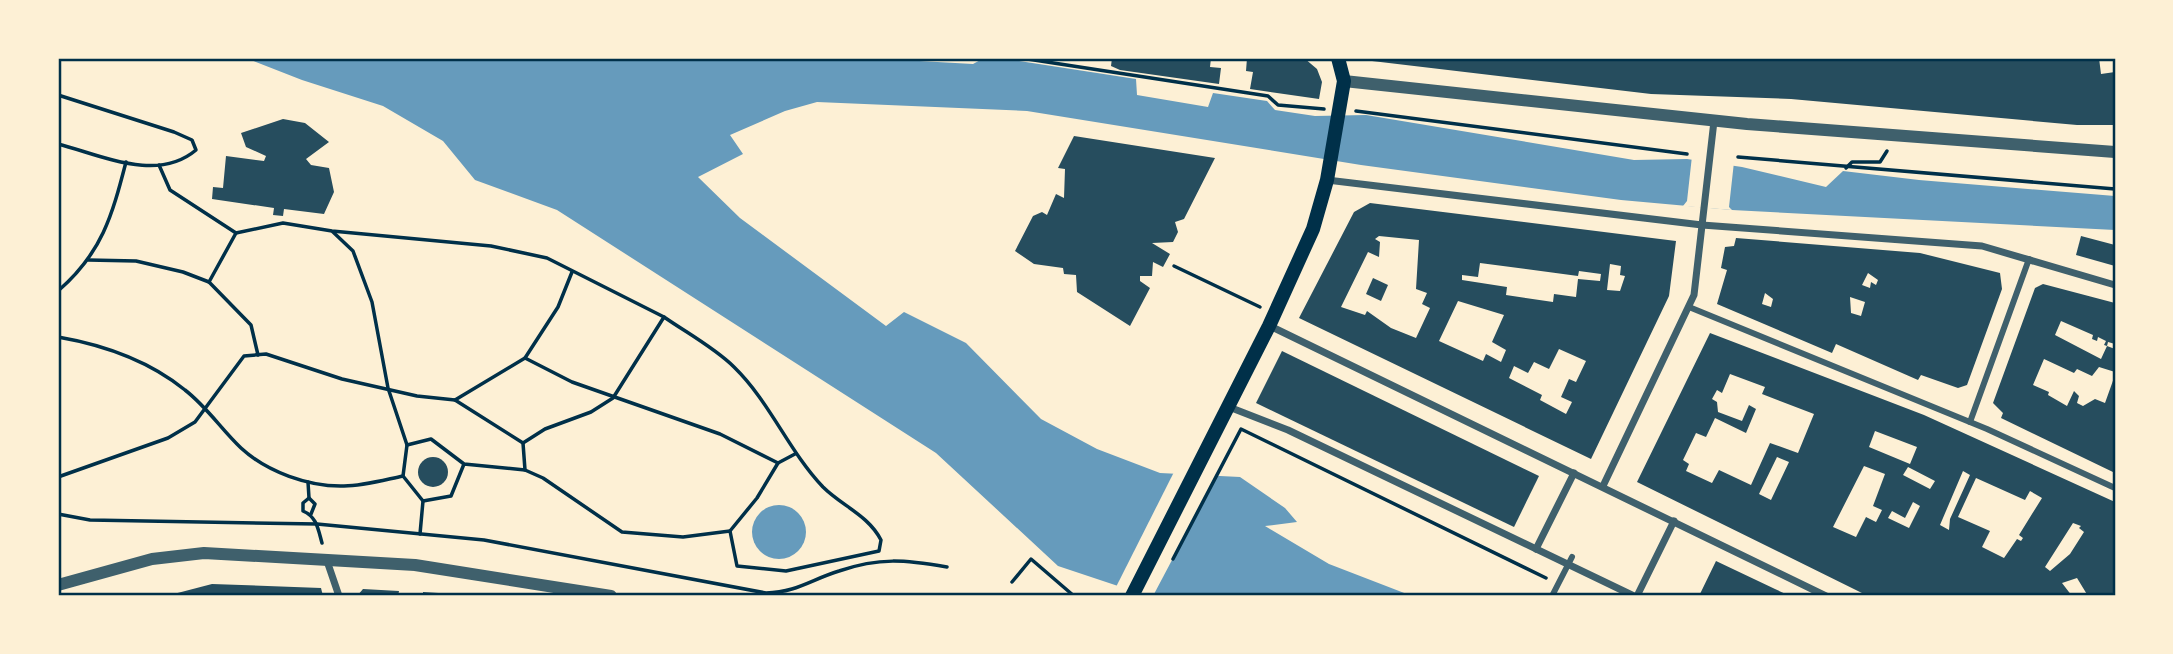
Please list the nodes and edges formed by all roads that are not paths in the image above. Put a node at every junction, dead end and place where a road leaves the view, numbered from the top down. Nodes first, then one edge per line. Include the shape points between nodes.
1 (1338, 58) edge
2 (1344, 81) junction
3 (1714, 121) junction
4 (2115, 152) edge
5 (1327, 180) junction
6 (1702, 225) junction
7 (2029, 259) junction
8 (2115, 285) edge
9 (1689, 307) junction
10 (1272, 319) junction
11 (1228, 406) junction
12 (1970, 422) junction
13 (1574, 473) junction
14 (1604, 486) junction
15 (2115, 488) edge
16 (1674, 521) junction
17 (1536, 549) junction
18 (1572, 556) dead end
19 (326, 558) junction
20 (1568, 565) junction
21 (58, 585) edge
22 (1133, 595) edge
23 (339, 596) edge
24 (611, 596) edge
25 (1552, 596) edge
26 (1635, 596) edge
27 (1826, 596) edge

1 - 2 main road
2 - 3 street
2 - 5 main road
3 - 4 street
3 - 6 street
5 - 6 street
5 - 10 main road via 1313,229
6 - 7 street via 1982,246
6 - 9 street
7 - 8 street
7 - 12 street
9 - 12 street
9 - 14 street
10 - 11 main road
10 - 13 street
11 - 17 street
11 - 22 main road
12 - 15 street
13 - 14 street
13 - 17 street
14 - 16 street
16 - 26 street
16 - 27 street
17 - 20 street
18 - 20 street
19 - 21 street via 204,552 152,559
19 - 23 street
19 - 24 street via 415,565
20 - 25 street
20 - 26 street

